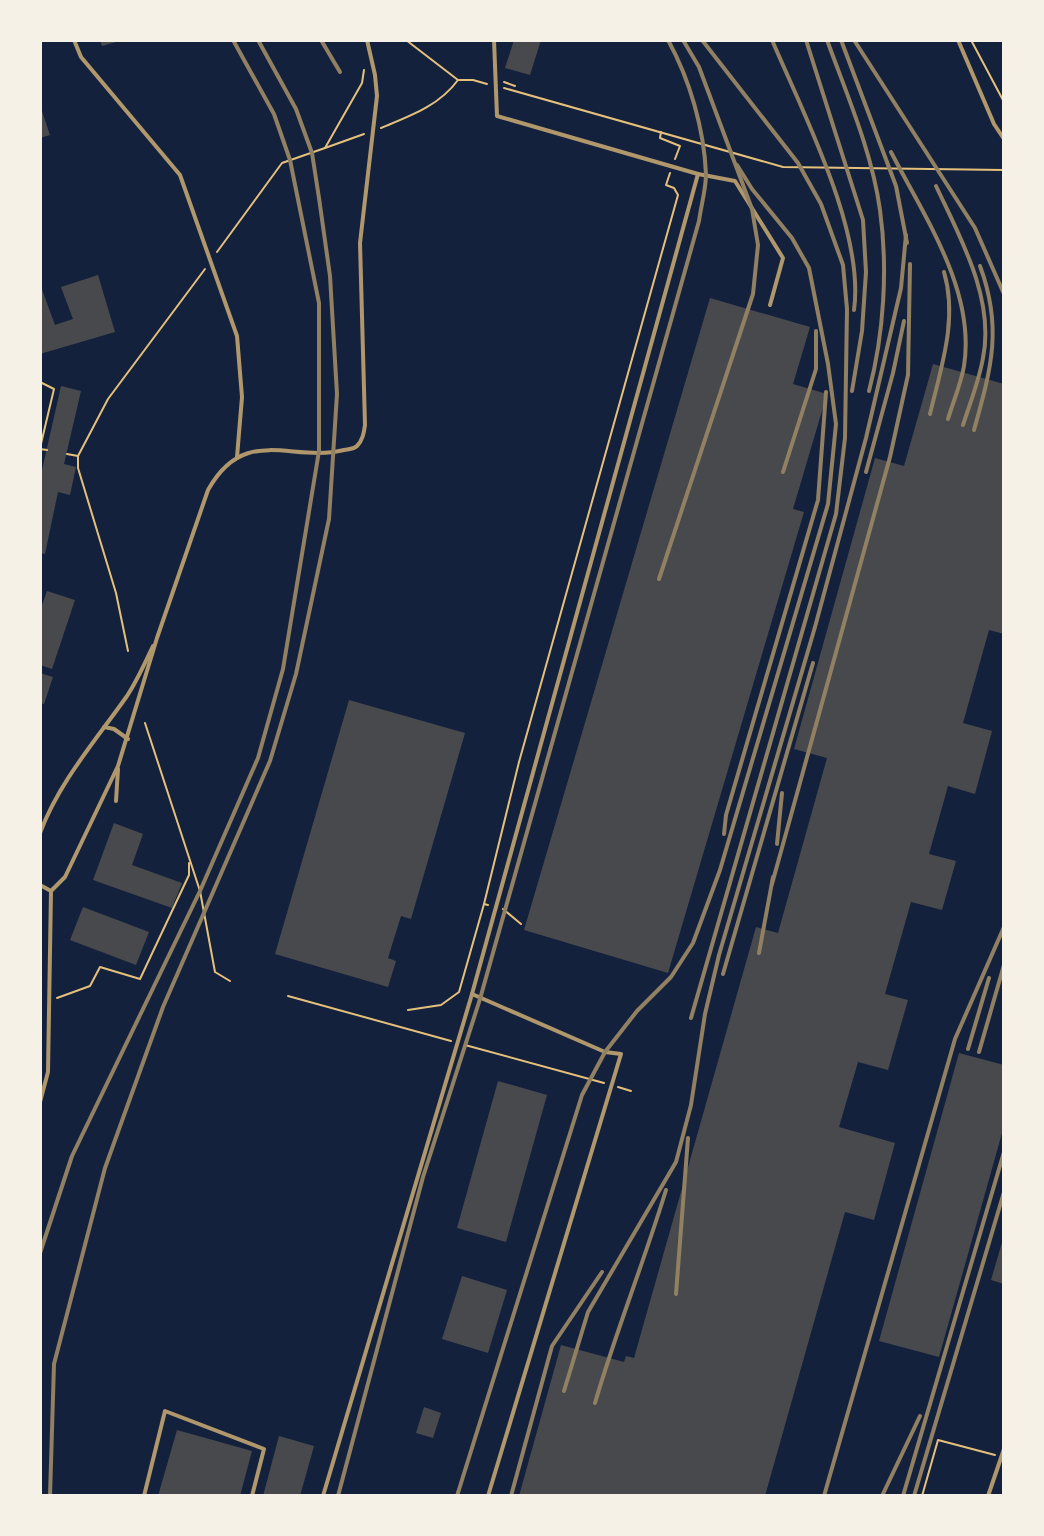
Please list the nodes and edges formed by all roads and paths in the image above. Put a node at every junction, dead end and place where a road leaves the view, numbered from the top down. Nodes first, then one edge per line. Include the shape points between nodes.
1 (74, 40) edge
2 (367, 40) edge
3 (406, 40) edge
4 (494, 40) edge
5 (958, 40) edge
6 (971, 40) edge
7 (364, 65) dead end
8 (458, 80) junction
9 (1004, 102) edge
10 (374, 130) junction
11 (661, 132) junction
12 (1004, 139) edge
13 (325, 148) junction
14 (673, 166) junction
15 (1004, 170) edge
16 (698, 174) junction
17 (211, 261) junction
18 (770, 305) dead end
19 (40, 382) edge
20 (40, 448) edge
21 (47, 450) dead end
22 (67, 454) dead end
23 (78, 456) junction
24 (237, 458) junction
25 (157, 638) junction
26 (129, 651) dead end
27 (145, 723) dead end
28 (104, 727) junction
29 (128, 740) junction
30 (118, 766) junction
31 (116, 801) dead end
32 (40, 833) edge
33 (188, 857) junction
34 (40, 885) edge
35 (51, 891) junction
36 (484, 904) junction
37 (496, 907) junction
38 (521, 924) dead end
39 (230, 981) dead end
40 (472, 994) junction
41 (48, 1002) junction
42 (408, 1010) dead end
43 (40, 1102) edge
44 (1004, 1449) edge
45 (1004, 1457) edge
46 (144, 1496) edge
47 (252, 1496) edge
48 (323, 1496) edge
49 (488, 1496) edge
50 (922, 1496) edge
51 (988, 1496) edge

1 - 17 lane via 81,57 180,175
2 - 10 lane via 377,96
3 - 8 path
4 - 14 lane via 497,116
5 - 12 lane
6 - 9 path
7 - 13 path via 362,83
8 - 10 path via 425,110
8 - 11 path via 473,80
10 - 13 path
10 - 24 lane via 360,243 363,439 356,448 334,453 274,448
11 - 14 path via 660,138 680,146
11 - 15 path via 783,167
13 - 17 path via 282,163
14 - 16 lane
14 - 36 path via 666,185 678,195 519,762
16 - 18 lane via 735,181 783,258
16 - 37 lane
17 - 23 path via 108,399
17 - 24 lane via 237,336 242,397
19 - 20 path via 54,389
20 - 21 path
22 - 23 path
23 - 26 path via 78,468 116,593
24 - 25 lane via 217,474 208,490
25 - 28 lane via 129,693
25 - 29 lane
27 - 33 path
28 - 29 lane via 122,733
28 - 32 lane via 48,812
29 - 30 lane
30 - 31 lane
30 - 35 lane via 66,877
33 - 39 path via 200,891 215,972
33 - 41 path via 189,875 140,979 100,967 90,986
34 - 35 lane
35 - 41 lane
36 - 37 path
36 - 42 path via 459,992 441,1005
37 - 38 path via 506,910
37 - 40 lane
40 - 48 lane
40 - 49 lane via 605,1052 621,1054
41 - 43 lane via 48,1072
44 - 51 lane
45 - 50 path via 938,1440
46 - 47 lane via 165,1411 264,1449

